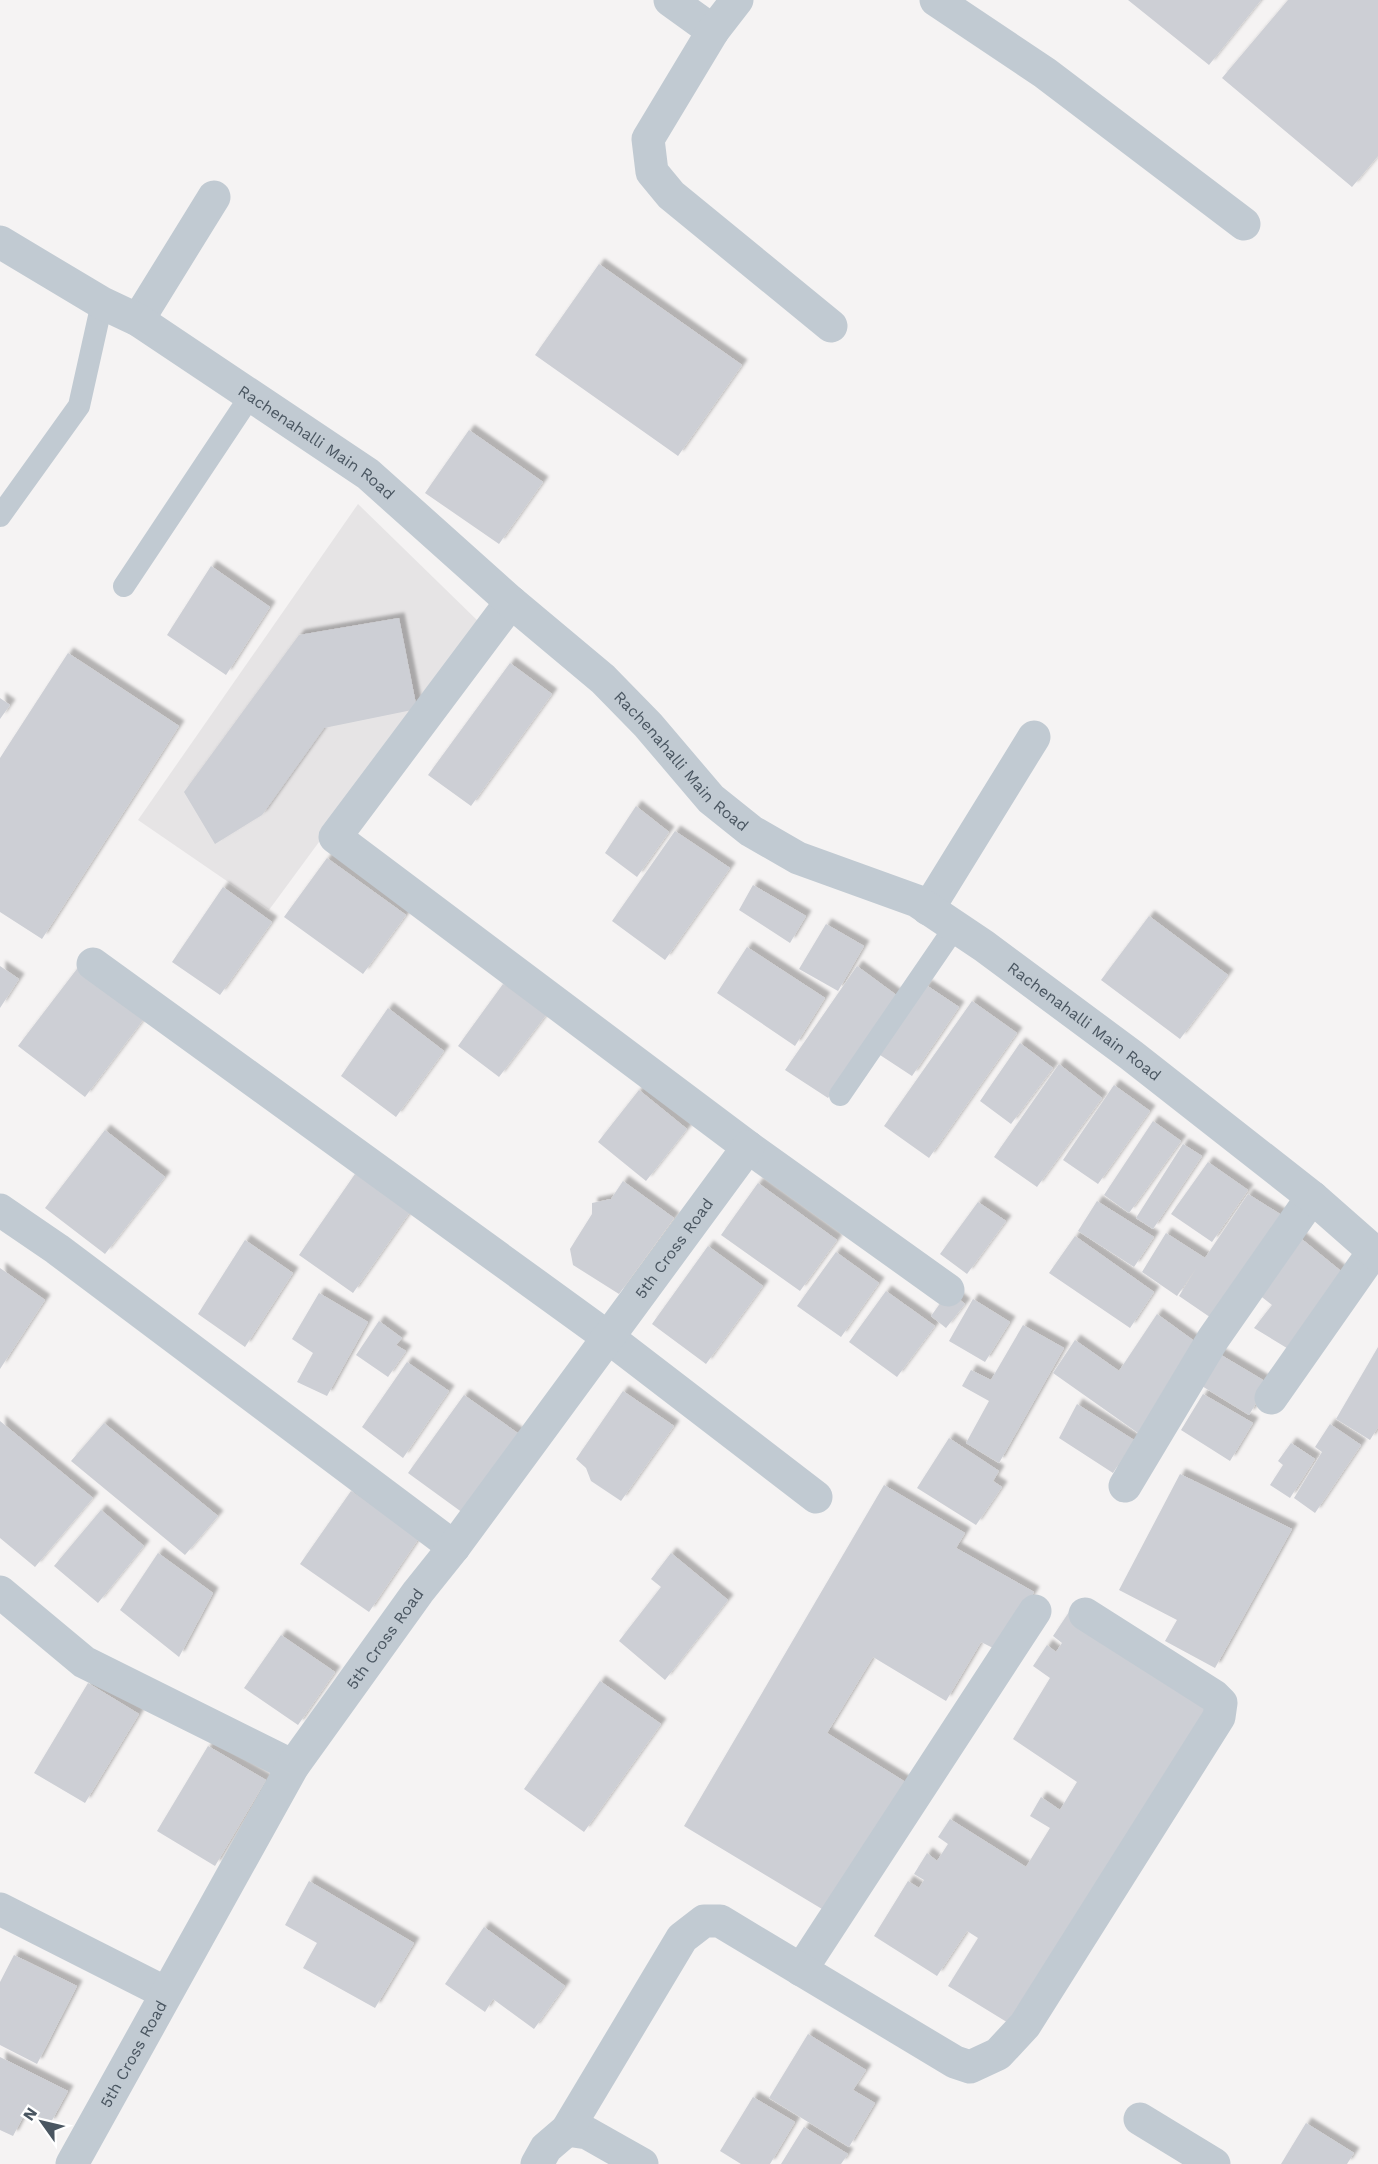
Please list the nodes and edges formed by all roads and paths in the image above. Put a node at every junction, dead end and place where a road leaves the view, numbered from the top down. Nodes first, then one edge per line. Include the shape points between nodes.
1 (670, 0) edge
2 (737, 0) edge
3 (936, 0) edge
4 (713, 31) junction
5 (214, 197) dead end
6 (1244, 224) dead end
7 (0, 242) edge
8 (102, 303) junction
9 (138, 320) junction
10 (831, 326) dead end
11 (251, 395) junction
12 (0, 516) edge
13 (124, 586) dead end
14 (511, 602) junction
15 (1034, 736) dead end
16 (928, 909) junction
17 (955, 927) junction
18 (93, 964) dead end
19 (840, 1095) dead end
20 (748, 1147) junction
21 (1312, 1197) junction
22 (0, 1210) edge
23 (1376, 1253) edge
24 (948, 1290) dead end
25 (609, 1338) junction
26 (1271, 1398) dead end
27 (1125, 1486) dead end
28 (816, 1497) dead end
29 (454, 1547) junction
30 (0, 1592) edge
31 (1035, 1611) dead end
32 (1085, 1614) dead end
33 (293, 1766) junction
34 (0, 1909) edge
35 (801, 1970) junction
36 (166, 1993) junction
37 (1140, 2120) dead end
38 (567, 2130) junction
39 (72, 2164) edge
40 (537, 2164) edge
41 (642, 2164) edge
42 (1214, 2164) edge

1 - 4 street
2 - 4 street
3 - 6 street via 1045,73
4 - 10 street via 648,139 652,172 671,195
5 - 9 street
7 - 8 street, Rachenahalli Main Road
8 - 9 street, Rachenahalli Main Road
8 - 12 lane via 79,406
9 - 11 street, Rachenahalli Main Road
11 - 13 lane
11 - 14 street, Rachenahalli Main Road via 368,474
14 - 16 street, Rachenahalli Main Road via 603,679 711,799 751,831 798,858 917,901
14 - 20 street via 335,837
15 - 16 street
16 - 17 street, Rachenahalli Main Road
17 - 19 lane
17 - 21 street, Rachenahalli Main Road via 1131,1055
18 - 25 street
20 - 24 street
20 - 25 street, 5th Cross Road
21 - 23 street, Rachenahalli Main Road
21 - 27 street via 1213,1339
22 - 29 street via 57,1248
23 - 26 street
25 - 28 street
25 - 29 street, 5th Cross Road
29 - 33 street, 5th Cross Road
30 - 33 street via 84,1662
31 - 35 street
32 - 35 street via 1214,1696 1221,1703 1219,1717 1025,2025 998,2054 970,2067
33 - 36 street, 5th Cross Road
34 - 36 street
35 - 38 street via 720,1921 704,1921 682,1938
36 - 39 street, 5th Cross Road
37 - 42 street
38 - 40 street via 546,2148
38 - 41 street via 587,2133

